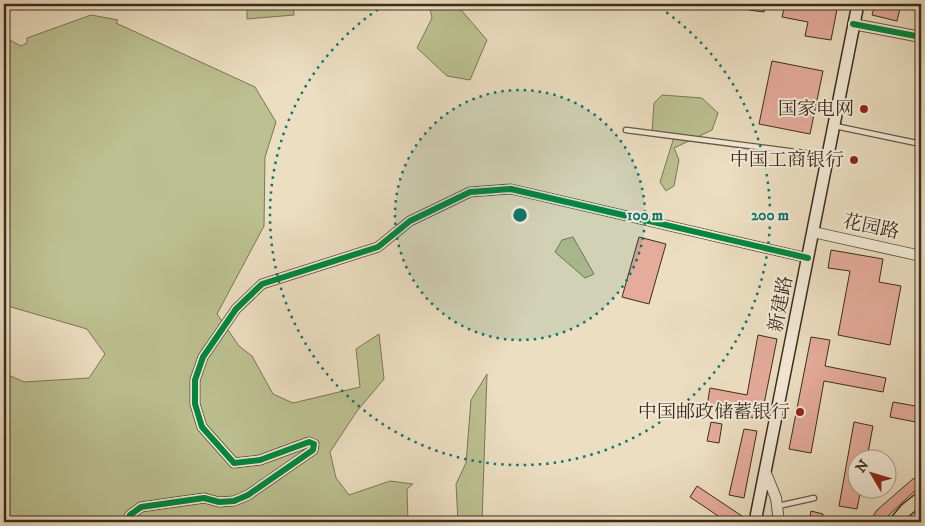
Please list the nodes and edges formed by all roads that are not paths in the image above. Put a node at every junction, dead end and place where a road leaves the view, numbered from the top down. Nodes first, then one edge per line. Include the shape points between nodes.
1 (858, 4) edge
2 (853, 24) junction
3 (921, 37) edge
4 (835, 126) junction
5 (626, 130) dead end
6 (921, 144) edge
7 (829, 156) junction
8 (813, 232) junction
9 (921, 256) edge
10 (808, 258) junction
11 (765, 471) junction
12 (814, 498) dead end
13 (921, 498) edge
14 (777, 506) junction
15 (126, 522) edge
16 (755, 522) edge
17 (779, 522) edge
18 (896, 522) edge

1 - 2 main road, 新建路
2 - 3 street
2 - 4 main road, 新建路
4 - 6 lane
4 - 7 main road, 新建路
5 - 7 lane
7 - 8 main road, 新建路
8 - 9 street, 花园路
8 - 10 main road, 新建路
10 - 11 main road, 新建路
10 - 15 street via 511,189 470,192 410,221 378,247 262,284 236,309 203,357 195,380 195,404 202,427 234,463 260,460 309,442 314,444 314,450 248,496 234,501 204,498 142,507
11 - 14 street
11 - 16 main road, 新建路
12 - 14 lane
13 - 18 main road
14 - 17 street

